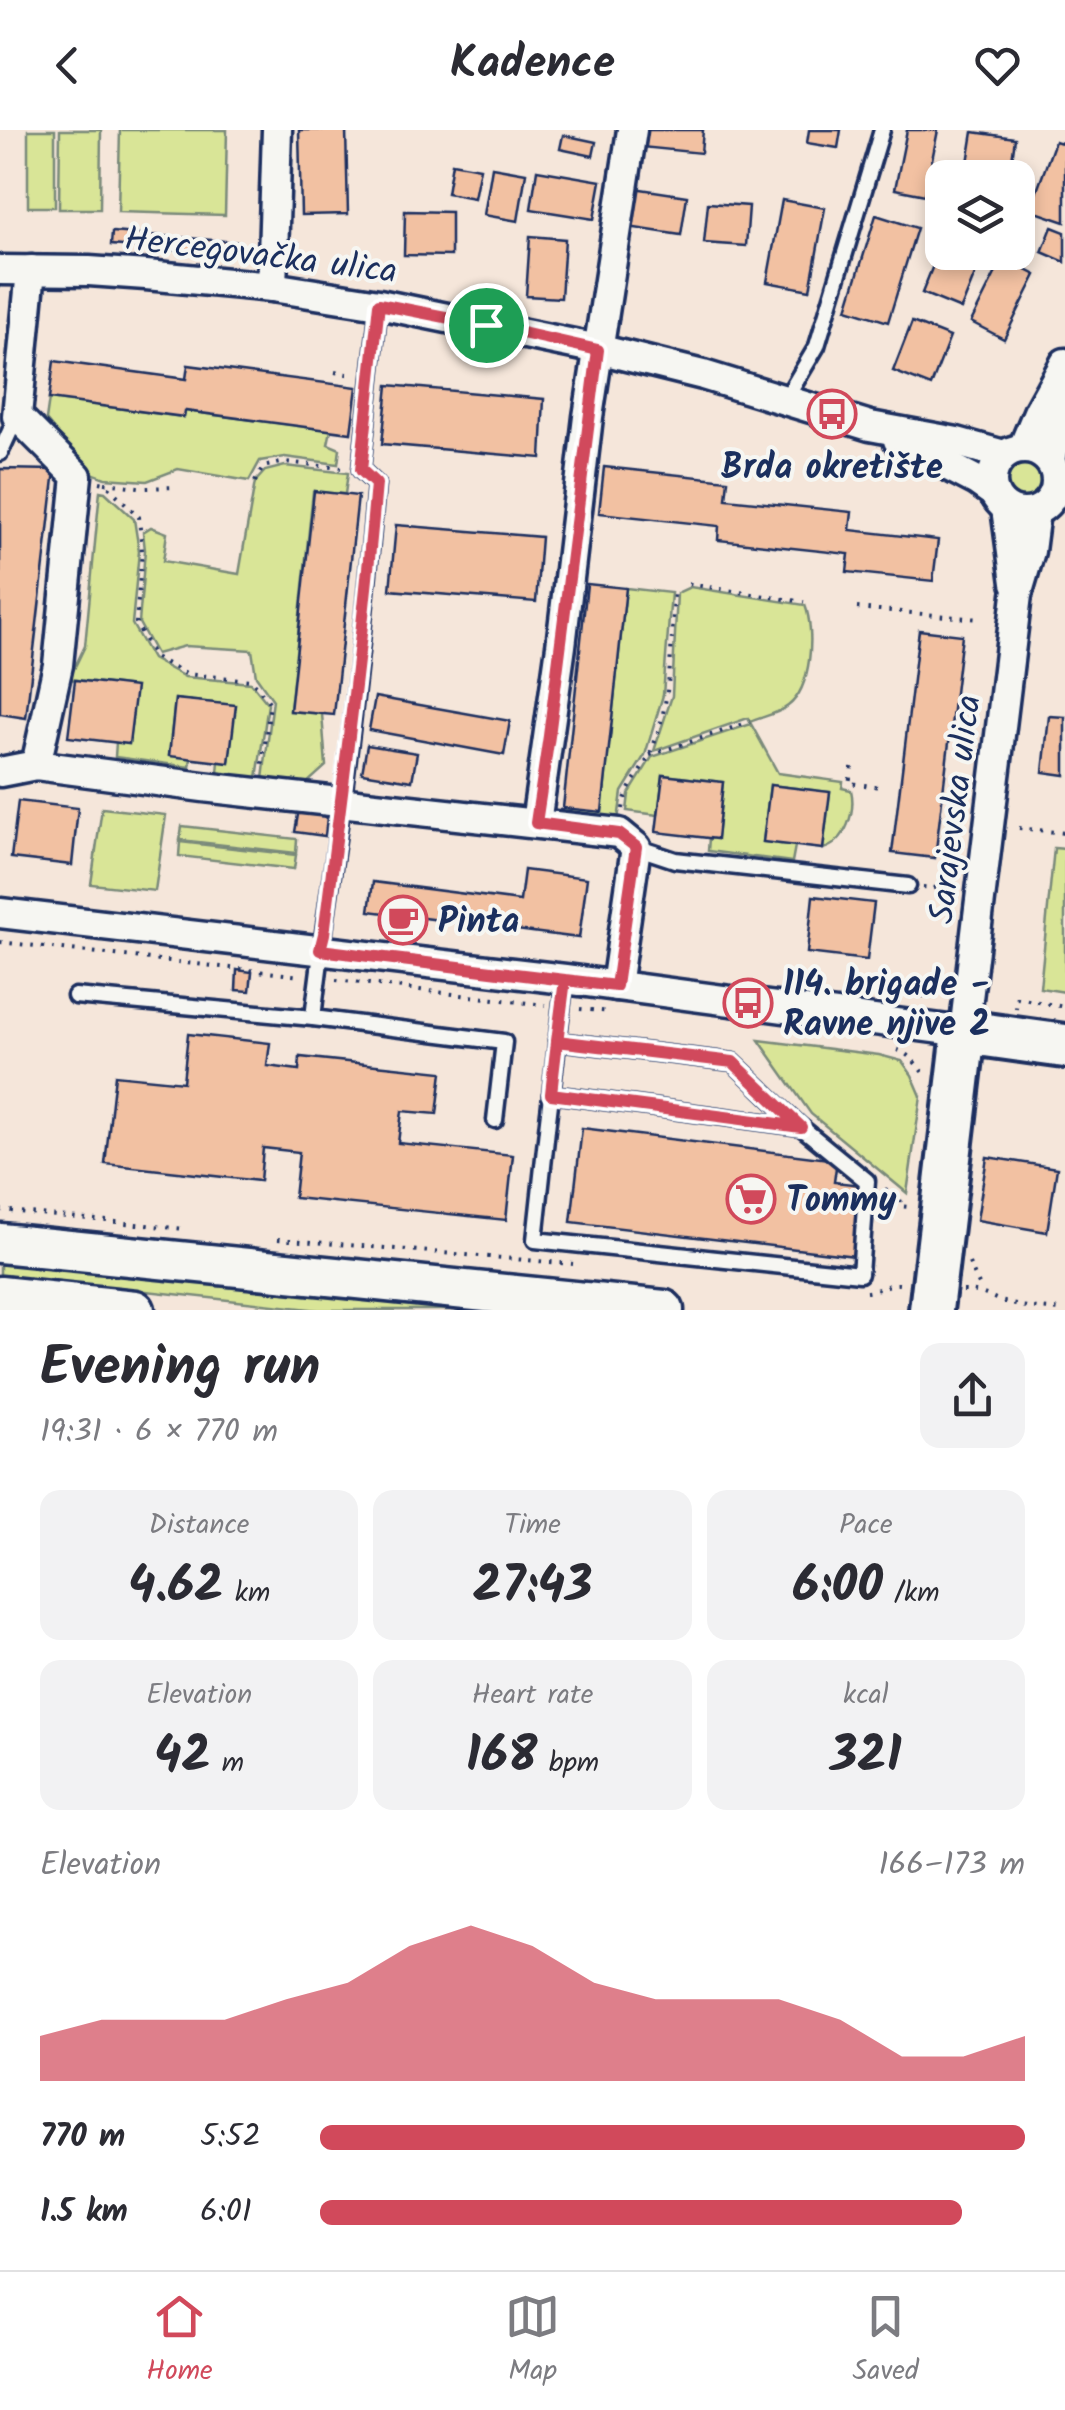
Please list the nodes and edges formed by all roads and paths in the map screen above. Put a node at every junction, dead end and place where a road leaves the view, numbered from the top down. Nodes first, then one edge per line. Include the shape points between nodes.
1 (277, 130) edge
2 (632, 130) edge
3 (882, 130) edge
4 (0, 270) edge
5 (31, 270) junction
6 (272, 287) junction
7 (379, 304) junction
8 (598, 350) junction
9 (1065, 363) edge
10 (1065, 383) edge
11 (785, 400) junction
12 (17, 416) junction
13 (870, 426) junction
14 (1013, 452) junction
15 (0, 453) edge
16 (1057, 469) edge
17 (361, 470) junction
18 (78, 476) junction
19 (256, 482) dead end
20 (105, 483) junction
21 (175, 487) dead end
22 (1000, 501) junction
23 (1050, 505) edge
24 (689, 584) dead end
25 (674, 593) dead end
26 (1017, 595) junction
27 (804, 602) dead end
28 (857, 608) dead end
29 (979, 619) dead end
30 (750, 722) dead end
31 (650, 755) junction
32 (36, 765) junction
33 (852, 767) dead end
34 (0, 772) edge
35 (880, 787) dead end
36 (258, 792) junction
37 (342, 802) junction
38 (536, 823) junction
39 (1019, 828) dead end
40 (1065, 834) edge
41 (627, 840) junction
42 (908, 886) dead end
43 (0, 913) edge
44 (320, 950) junction
45 (565, 980) junction
46 (616, 986) junction
47 (75, 996) dead end
48 (1065, 1007) edge
49 (1015, 1014) dead end
50 (313, 1018) junction
51 (964, 1032) junction
52 (557, 1041) junction
53 (1065, 1046) edge
54 (916, 1053) dead end
55 (915, 1062) dead end
56 (551, 1094) junction
57 (495, 1120) dead end
58 (801, 1127) junction
59 (900, 1196) dead end
60 (920, 1209) dead end
61 (0, 1242) edge
62 (0, 1296) edge
63 (136, 1310) edge
64 (664, 1310) edge
65 (930, 1310) edge

1 - 6 street
2 - 8 street
3 - 11 lane via 817,346
4 - 5 street, Hercegovačka ulica
5 - 6 street, Hercegovačka ulica
5 - 12 street
6 - 7 street, Hercegovačka ulica
7 - 8 street, Hercegovačka ulica
7 - 17 lane
8 - 11 street, Hercegovačka ulica
8 - 38 street
9 - 14 street
10 - 16 street
11 - 13 street, Hercegovačka ulica
12 - 15 lane
12 - 18 street
13 - 14 street, Hercegovačka ulica
13 - 22 street, Hercegovačka ulica via 977,481
14 - 16 street via 1043,454
14 - 22 street via 994,468 991,483
16 - 23 street
17 - 19 path via 285,462 263,467
17 - 37 lane via 376,484
18 - 20 path
18 - 32 street via 58,665
20 - 21 path
20 - 36 path via 139,517 136,623 154,657 186,674 252,680 270,703
22 - 23 street via 1015,512
22 - 26 street, Sarajevska ulica
23 - 26 street, Sarajevska ulica
24 - 27 path
25 - 31 path via 668,695
26 - 51 street, Sarajevska ulica
28 - 29 path
30 - 31 path
31 - 41 path via 625,792
32 - 34 street
32 - 36 street
33 - 35 path via 849,783
36 - 37 street
37 - 38 street
37 - 44 lane
38 - 41 street
39 - 40 path
41 - 42 lane via 676,860
41 - 46 street
43 - 44 street
44 - 45 street
44 - 50 lane
45 - 46 street
45 - 52 lane
46 - 51 street
47 - 50 lane
48 - 49 path via 1017,998
50 - 57 lane via 504,1042
51 - 53 main road
51 - 65 main road
52 - 56 lane
52 - 58 lane via 733,1062
54 - 55 path
56 - 58 lane
56 - 58 lane via 535,1240 860,1274 867,1181
59 - 60 path via 900,1206
61 - 64 main road
62 - 63 main road

